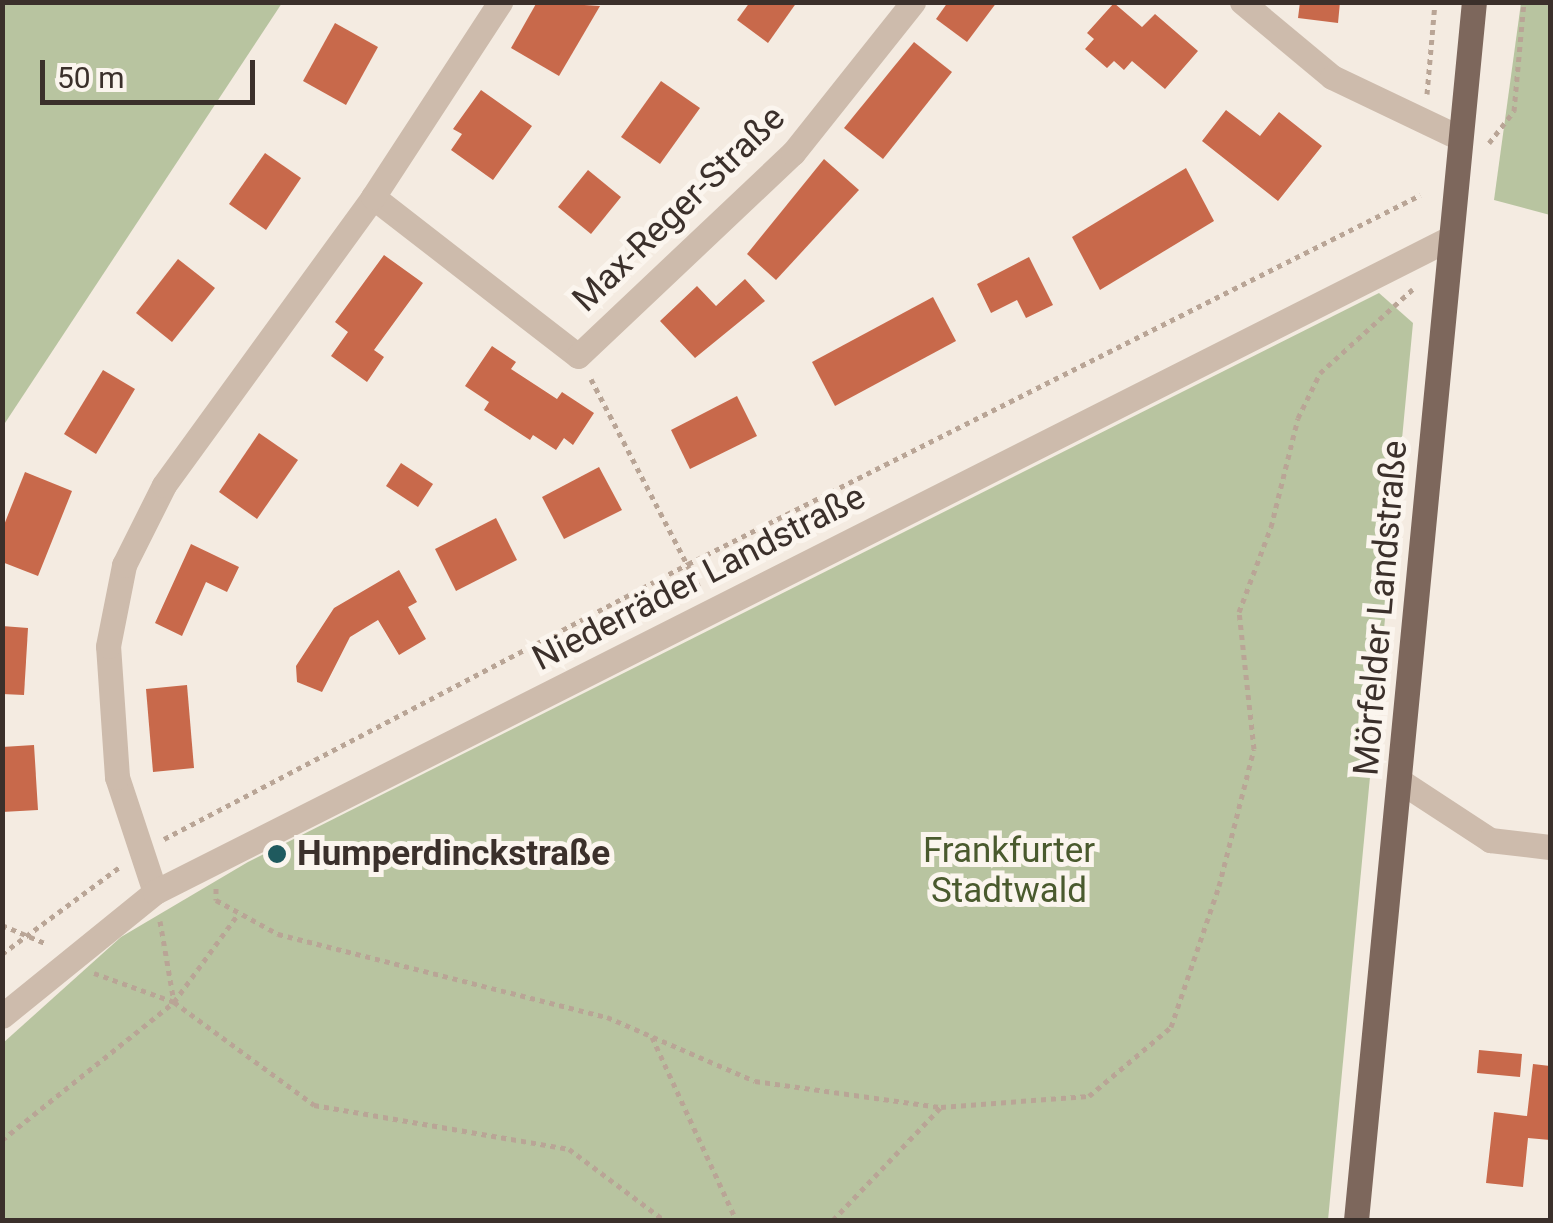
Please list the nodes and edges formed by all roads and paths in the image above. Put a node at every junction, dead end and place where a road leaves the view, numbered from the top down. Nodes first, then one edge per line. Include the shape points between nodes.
1 (500, 2) edge
2 (913, 2) edge
3 (1242, 2) edge
4 (1435, 2) edge
5 (1474, 2) edge
6 (1524, 2) edge
7 (1426, 124) junction
8 (1460, 138) junction
9 (1487, 157) dead end
10 (1420, 195) dead end
11 (373, 197) junction
12 (1450, 238) junction
13 (1413, 289) dead end
14 (578, 356) junction
15 (688, 564) junction
16 (702, 594) dead end
17 (1400, 782) junction
18 (1550, 847) edge
19 (144, 850) junction
20 (155, 892) junction
21 (2, 954) edge
22 (174, 1002) junction
23 (2, 1016) edge
24 (651, 1036) junction
25 (941, 1107) junction
26 (2, 1140) edge
27 (664, 1220) edge
28 (736, 1220) edge
29 (833, 1220) edge
30 (1356, 1220) edge

1 - 11 street
2 - 14 street, Max-Reger-Straße via 793,153
3 - 7 street via 1332,78
4 - 7 path
5 - 8 main road, Mörfelder Landstraße
6 - 9 path via 1514,111 1490,139
7 - 8 street
8 - 12 main road, Mörfelder Landstraße
10 - 15 path
11 - 14 street, Max-Reger-Straße
11 - 19 street via 164,485 124,565 108,646 114,740 117,777
12 - 17 main road, Mörfelder Landstraße
12 - 20 street, Niederräder Landstraße
13 - 25 path via 1320,373 1298,418 1271,527 1239,612 1254,749 1219,886 1171,1026 1090,1096
14 - 15 path
15 - 16 path
15 - 19 path
17 - 18 street via 1490,840
17 - 30 main road, Mörfelder Landstraße
19 - 20 street
19 - 21 path
20 - 22 path
20 - 23 street, Niederräder Landstraße
22 - 24 path via 239,913 278,934 608,1017
22 - 26 path
22 - 27 path via 314,1105 570,1150
24 - 25 path via 755,1081
24 - 28 path
25 - 29 path

